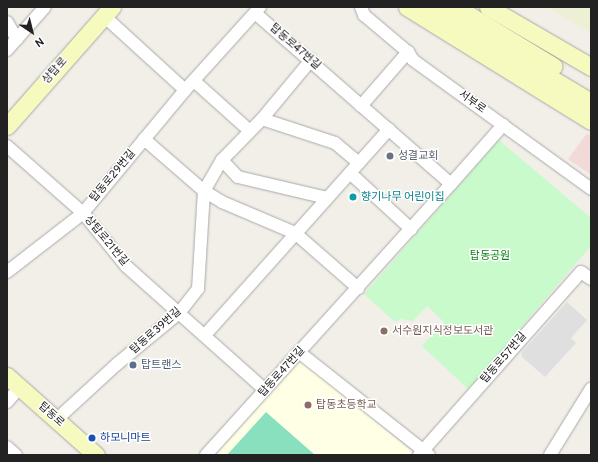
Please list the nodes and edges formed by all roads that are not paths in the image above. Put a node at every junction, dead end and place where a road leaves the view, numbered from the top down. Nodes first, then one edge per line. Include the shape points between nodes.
1 (45, 7) edge
2 (361, 7) edge
3 (407, 7) edge
4 (432, 7) edge
5 (456, 7) edge
6 (488, 7) edge
7 (258, 10) edge
8 (108, 11) edge
9 (7, 22) edge
10 (18, 39) junction
11 (7, 50) edge
12 (408, 52) junction
13 (311, 60) junction
14 (591, 67) edge
15 (194, 81) junction
16 (591, 89) edge
17 (185, 90) junction
18 (591, 102) edge
19 (361, 106) junction
20 (262, 119) junction
21 (591, 122) edge
22 (7, 126) edge
23 (503, 126) junction
24 (389, 129) junction
25 (250, 131) junction
26 (144, 140) junction
27 (7, 146) edge
28 (222, 160) junction
29 (359, 163) junction
30 (350, 173) junction
31 (452, 184) junction
32 (591, 189) edge
33 (204, 191) junction
34 (327, 198) junction
35 (83, 212) junction
36 (412, 229) junction
37 (295, 234) junction
38 (7, 272) edge
39 (591, 279) edge
40 (358, 288) junction
41 (179, 313) junction
42 (205, 335) junction
43 (300, 353) junction
44 (13, 381) edge
45 (591, 389) edge
46 (265, 390) junction
47 (7, 402) edge
48 (56, 420) junction
49 (7, 447) edge
50 (424, 453) edge
51 (16, 455) edge
52 (96, 455) edge
53 (206, 455) edge
54 (550, 455) edge

1 - 10 street
2 - 12 street, 서부로 via 364,15
3 - 21 street
4 - 18 street
5 - 16 street
6 - 14 street
7 - 13 street, 탑동로47번길
7 - 15 street, 탑동로29번길
8 - 17 street, 상탑로 via 152,60
8 - 22 street, 상탑로
9 - 10 street
10 - 11 street
12 - 19 street
12 - 23 street, 서부로 via 414,60
13 - 19 street, 탑동로47번길
13 - 20 street, 탑동로39번길
15 - 17 street, 탑동로29번길
15 - 25 street
17 - 26 street, 탑동로29번길
19 - 24 street, 탑동로47번길
20 - 25 street, 탑동로39번길
20 - 29 street via 335,143
23 - 31 street
23 - 32 street, 서부로
24 - 29 street
24 - 31 street, 탑동로47번길
25 - 28 street, 탑동로39번길
26 - 33 street, 탑동로29번길
26 - 35 street, 탑동로29번길
27 - 35 street, 상탑로21번길
28 - 33 street, 탑동로39번길
28 - 34 street via 238,178
29 - 30 street
30 - 34 street
30 - 36 street
31 - 36 street, 탑동로47번길
33 - 37 street via 222,202
33 - 41 street, 탑동로39번길 via 198,289
34 - 37 street
35 - 38 street, 탑동로29번길
35 - 41 street, 상탑로21번길 via 126,266
36 - 40 street, 탑동로47번길
37 - 40 street
37 - 42 street
39 - 50 street, 탑동로57번길 via 581,272
40 - 43 street, 탑동로47번길
41 - 42 street, 상탑로21번길
41 - 48 street, 탑동로39번길
42 - 46 street, 상탑로21번길
43 - 46 street, 탑동로47번길
43 - 50 street
44 - 47 street
44 - 48 street, 탑동로
45 - 54 street
46 - 53 street, 탑동로47번길
48 - 52 street, 탑동로
49 - 51 street

